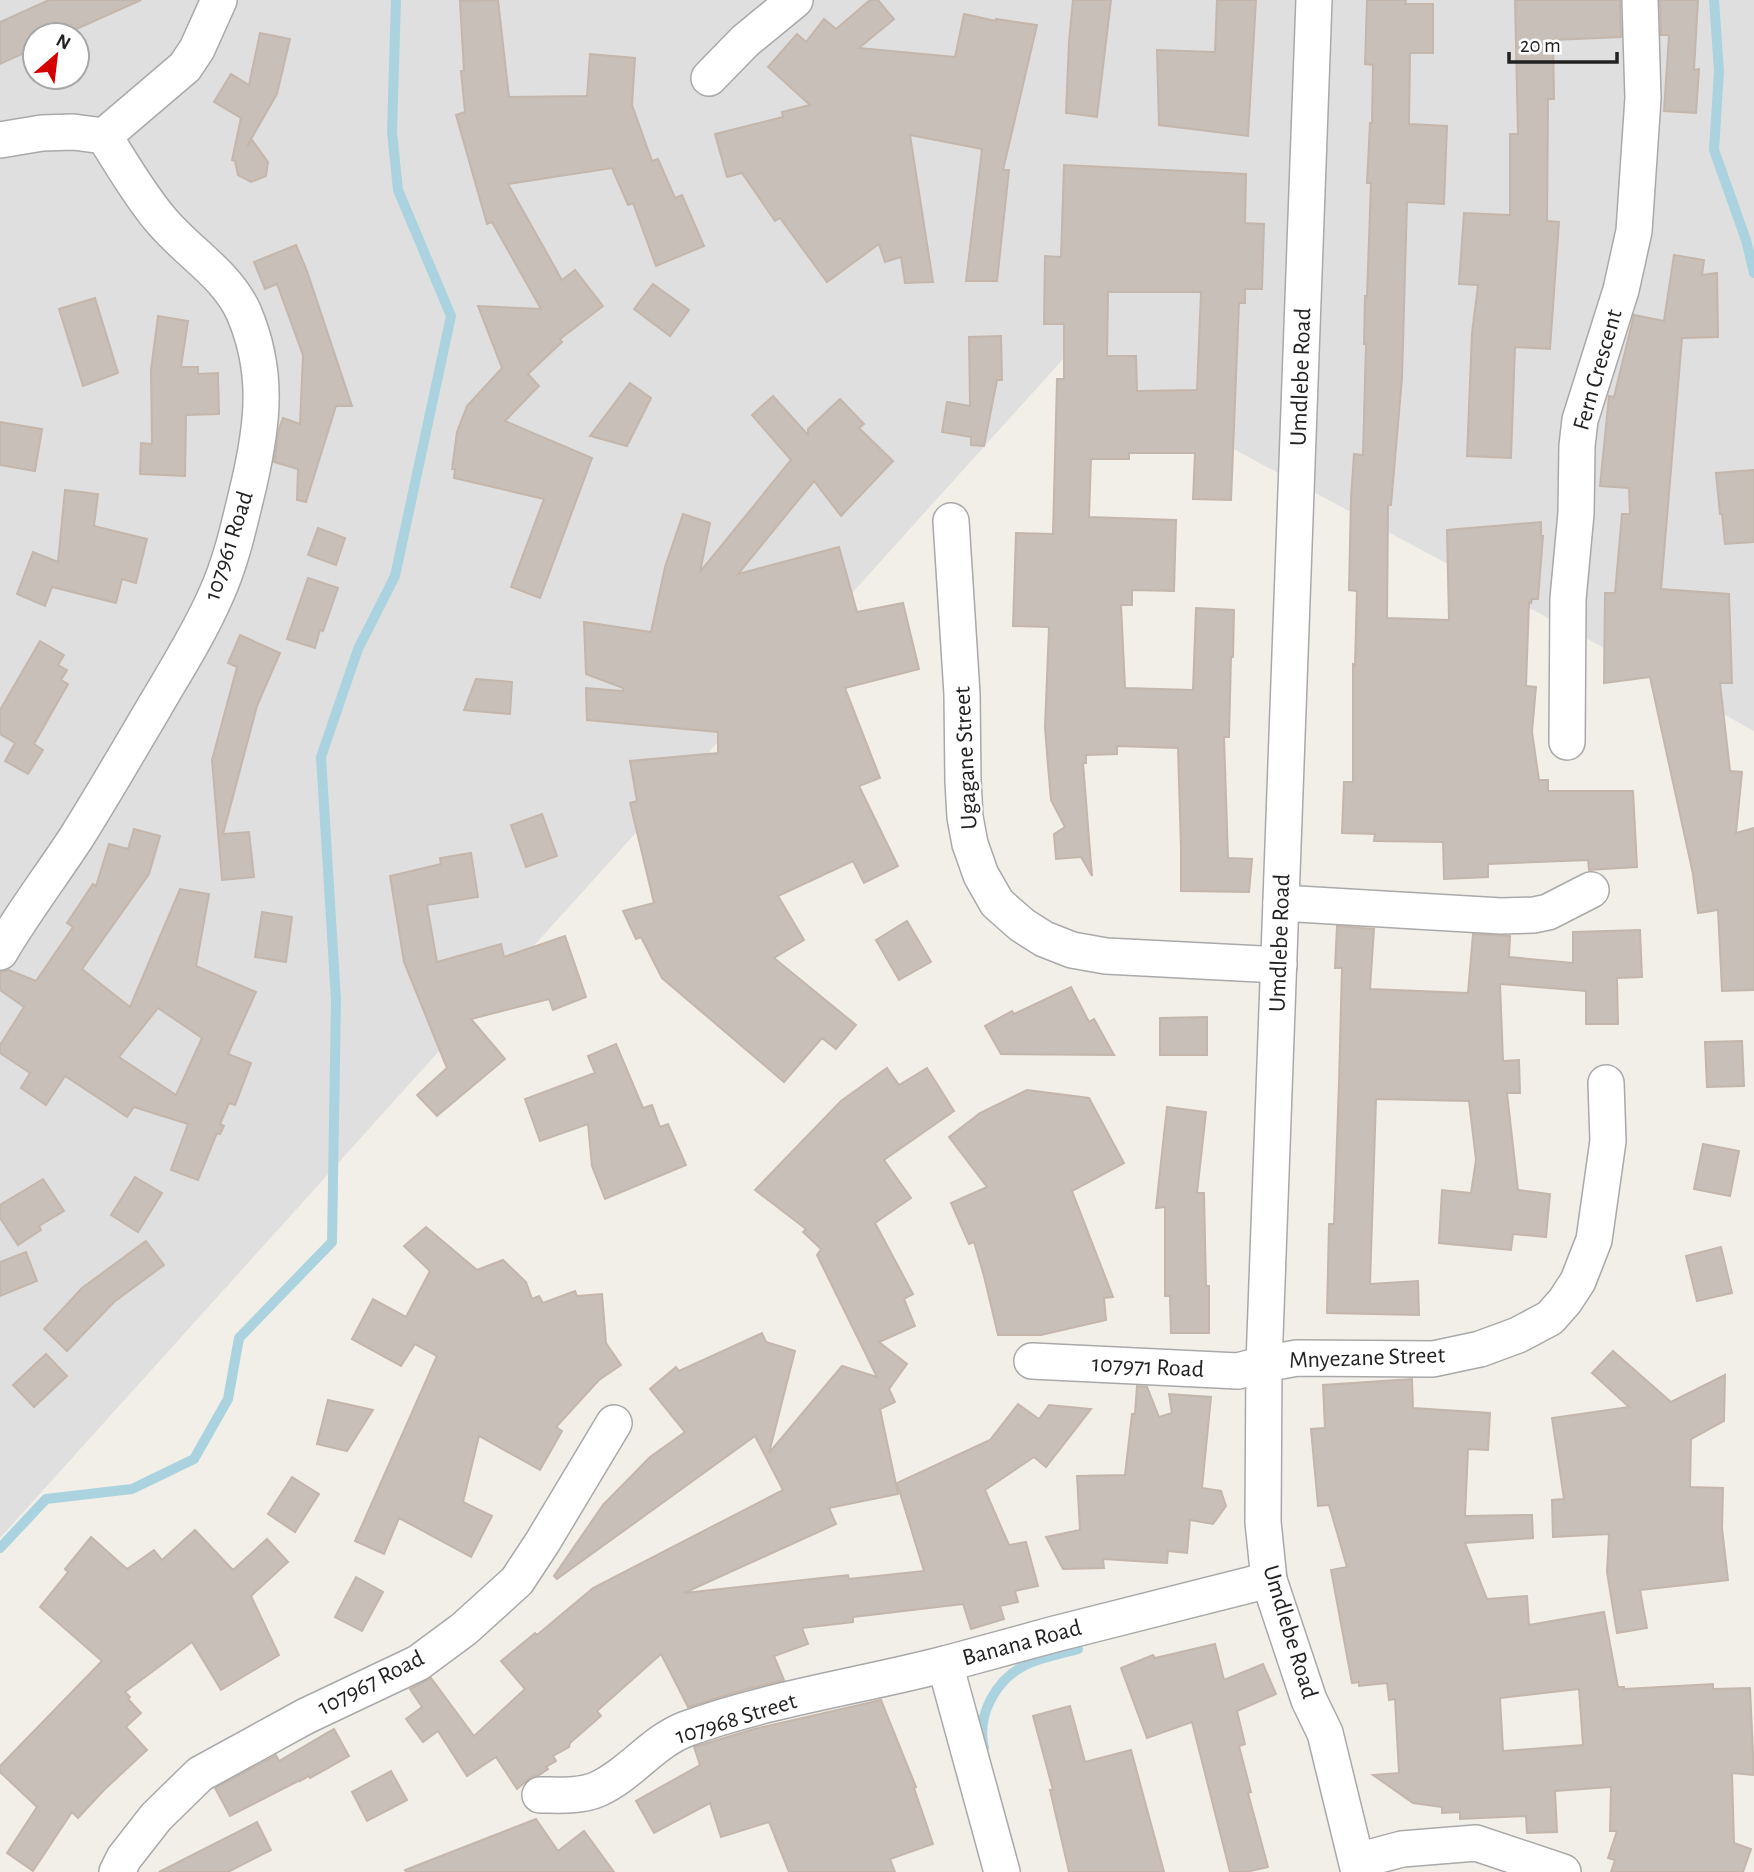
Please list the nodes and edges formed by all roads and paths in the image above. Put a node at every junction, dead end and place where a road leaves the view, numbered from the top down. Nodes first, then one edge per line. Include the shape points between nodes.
1 (219, 0) edge
2 (795, 0) edge
3 (1314, 0) edge
4 (1640, 0) edge
5 (709, 78) dead end
6 (104, 136) junction
7 (0, 140) edge
8 (951, 521) dead end
9 (1567, 742) dead end
10 (1591, 890) dead end
11 (1281, 903) junction
12 (0, 953) edge
13 (1279, 965) junction
14 (1606, 1083) dead end
15 (1031, 1361) dead end
16 (1264, 1364) junction
17 (614, 1423) dead end
18 (1269, 1580) junction
19 (945, 1664) junction
20 (540, 1796) dead end
21 (1358, 1866) edge
22 (117, 1872) edge
23 (1002, 1872) edge
24 (1563, 1872) edge

1 - 6 street via 185,66
2 - 5 street via 744,41
3 - 11 street, Umdlebe Road
4 - 9 street, Fern Crescent via 1643,98 1633,231 1621,290 1582,412 1577,446 1568,599
6 - 7 street via 42,133
6 - 12 street, 107961 Road via 160,219 233,292 256,342 261,421 229,562 199,630
8 - 13 street, Ugagane Street via 965,817 981,875 997,903 1044,939 1072,950 1106,956
10 - 11 street via 1548,912 1500,916
11 - 13 street, Umdlebe Road
13 - 16 street, Umdlebe Road
14 - 16 street, Mnyezane Street via 1608,1141 1594,1240 1578,1281 1550,1318 1480,1349 1433,1359 1297,1358
15 - 16 street, 107971 Road via 1238,1371
16 - 18 street, Umdlebe Road via 1263,1522
17 - 22 street, 107967 Road via 517,1581 464,1629 418,1663 306,1716 200,1774 156,1817
18 - 19 street, Banana Road
18 - 21 street, Umdlebe Road via 1308,1700 1325,1733
19 - 20 street, 107968 Street via 748,1710 683,1730 596,1790
19 - 23 street, Banana Road
21 - 24 street via 1402,1849 1476,1843

